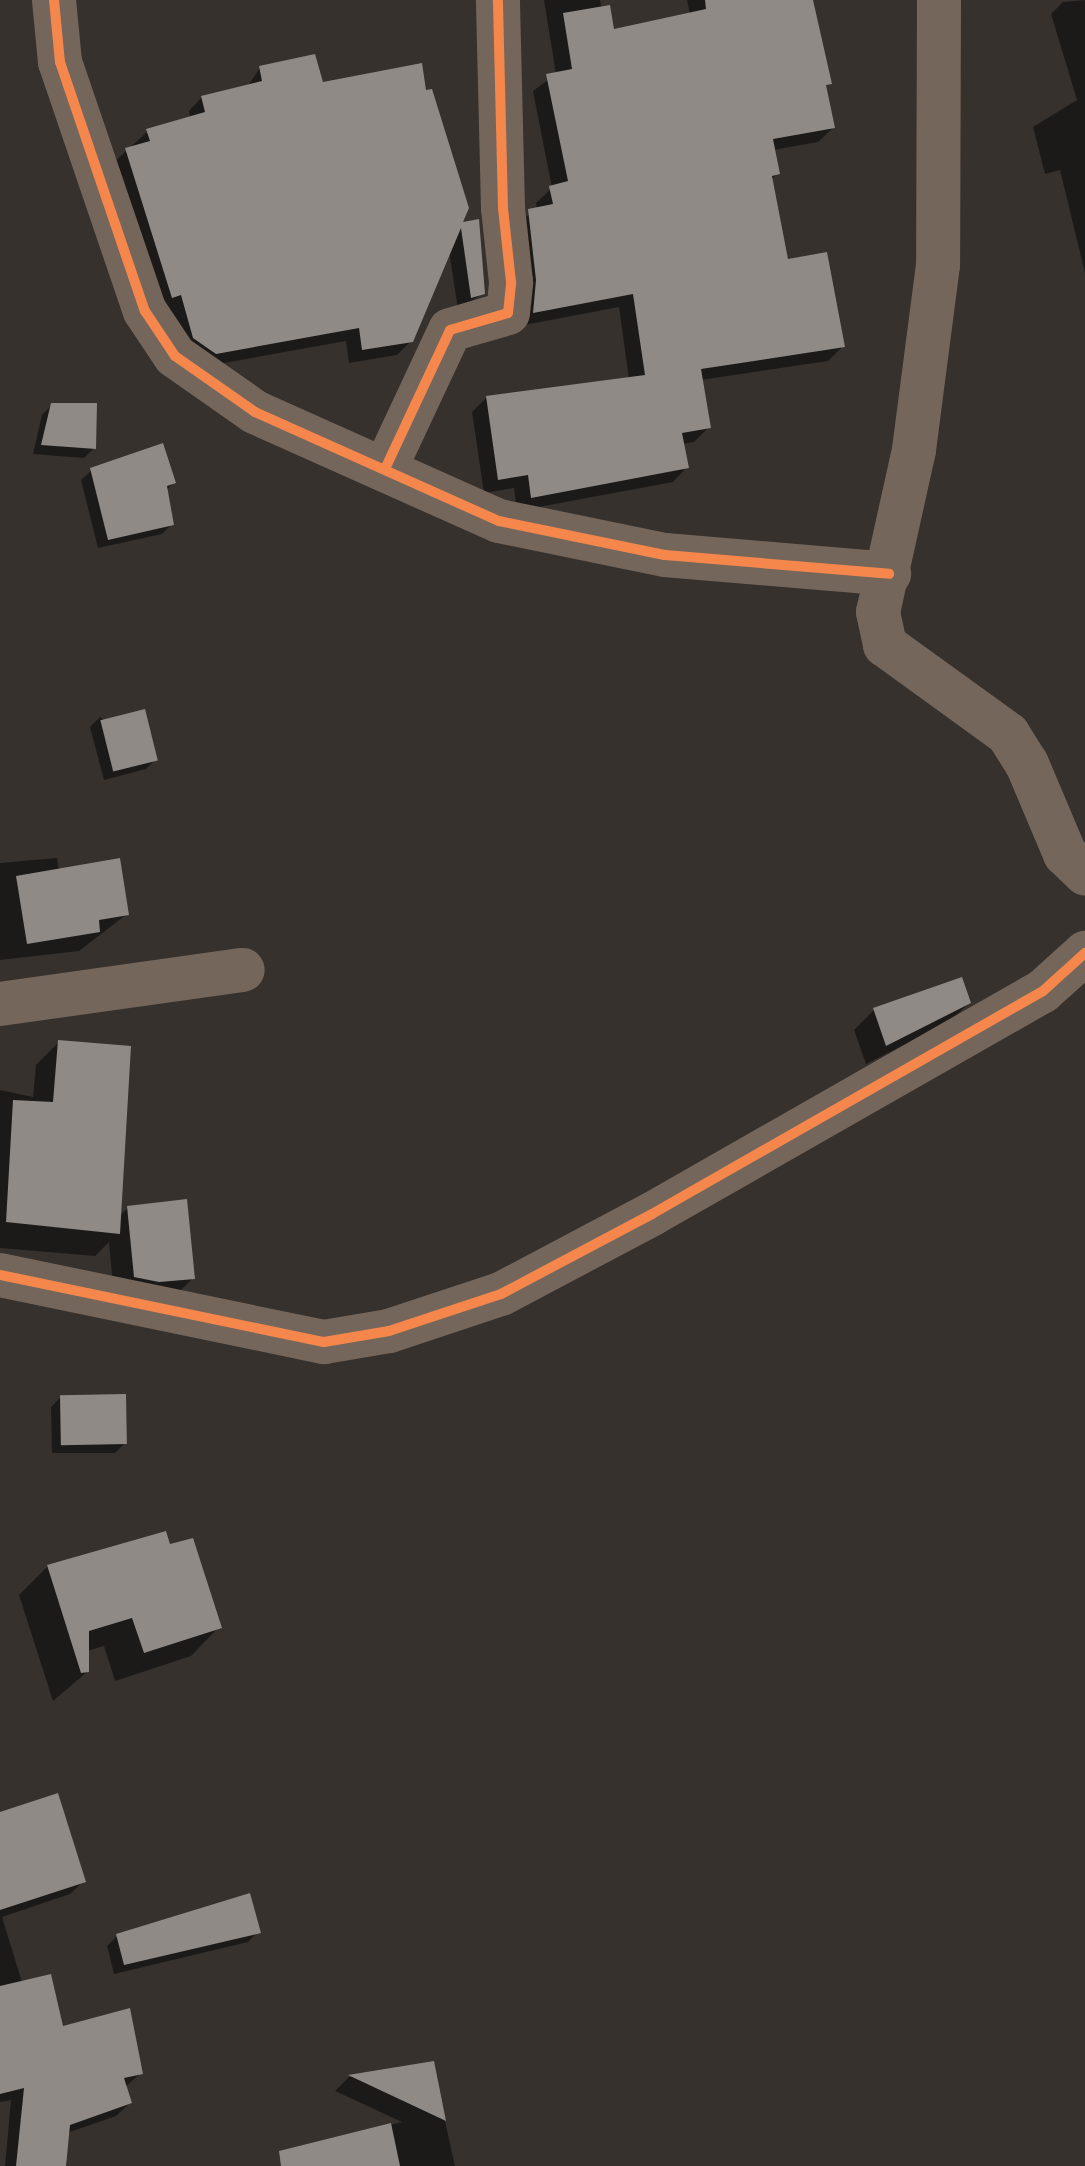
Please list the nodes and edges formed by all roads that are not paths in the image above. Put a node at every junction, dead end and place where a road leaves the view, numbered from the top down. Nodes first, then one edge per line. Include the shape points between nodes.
1 (54, 0) edge
2 (498, 0) edge
3 (939, 0) edge
4 (385, 469) junction
5 (889, 574) junction
6 (1085, 873) edge
7 (1085, 953) edge
8 (243, 970) dead end
9 (0, 1004) edge
10 (1, 1281) edge

1 - 4 street via 60,62 100,191 145,311 175,356 255,412
2 - 4 street via 508,313 450,330
3 - 5 street via 938,265 914,450
4 - 5 street via 514,525 665,555
5 - 6 street via 878,612 885,645 1008,734 1027,764 1065,854
7 - 10 street via 1043,991 652,1214 501,1294 389,1331 324,1342
8 - 9 street

